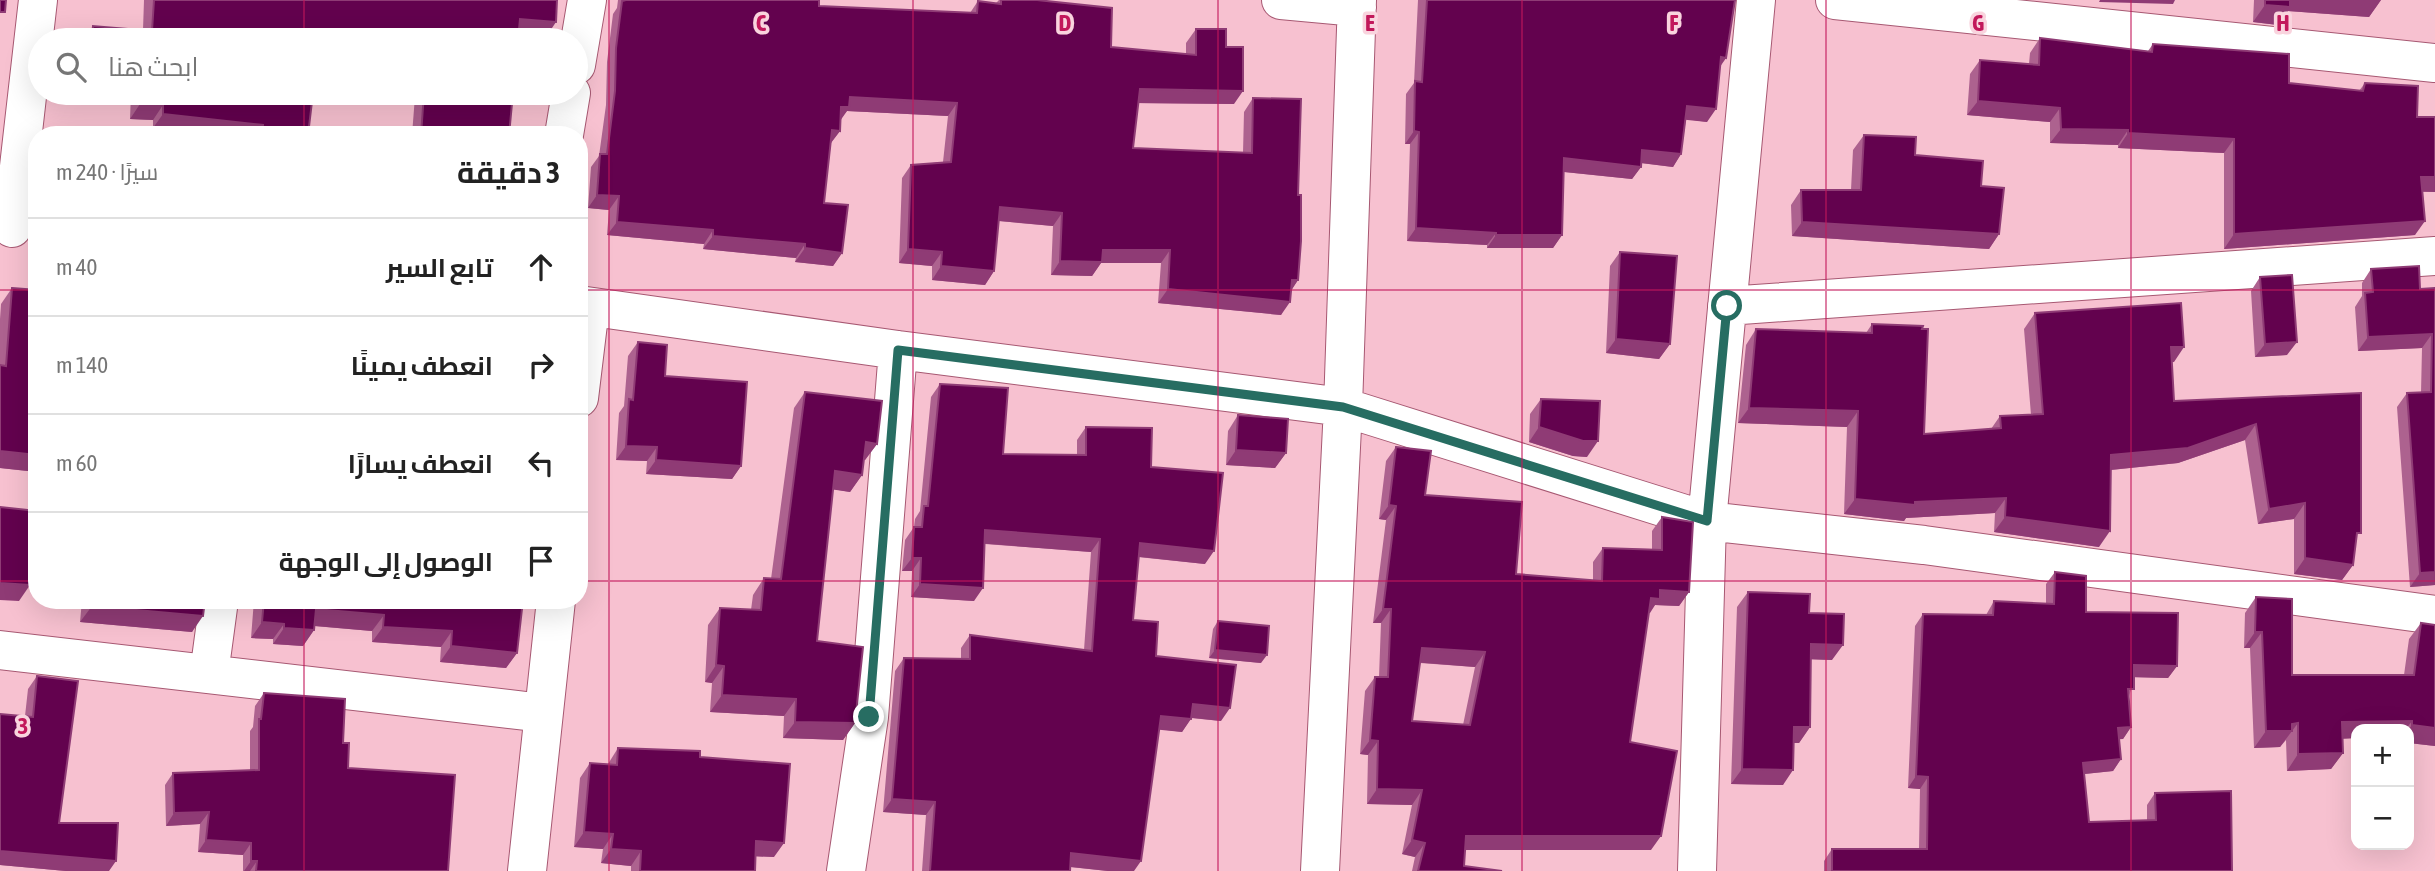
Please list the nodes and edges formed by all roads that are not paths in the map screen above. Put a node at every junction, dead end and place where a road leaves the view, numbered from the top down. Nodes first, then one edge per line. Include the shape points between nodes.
1 (38, 0) edge
2 (587, 0) edge
3 (1281, 0) edge
4 (1756, 0) edge
5 (1835, 0) edge
6 (1357, 4) edge
7 (35, 28) edge
8 (582, 28) edge
9 (2435, 63) edge
10 (28, 104) edge
11 (569, 105) edge
12 (566, 126) edge
13 (16, 229) edge
14 (2435, 256) edge
15 (1727, 306) junction
16 (588, 307) edge
17 (898, 350) junction
18 (1343, 407) junction
19 (1707, 521) junction
20 (218, 609) edge
21 (555, 609) edge
22 (2435, 615) edge
23 (0, 650) edge
24 (209, 674) junction
25 (543, 713) junction
26 (527, 871) edge
27 (846, 871) edge
28 (1320, 871) edge
29 (1696, 871) edge

1 - 7 street
2 - 8 street
3 - 6 street
4 - 15 street
5 - 9 street
6 - 18 street
10 - 13 street
11 - 12 street
14 - 15 street
15 - 19 street
16 - 17 street
17 - 18 street
17 - 27 street via 869,717
18 - 19 street
18 - 28 street
19 - 22 street via 1924,545
19 - 29 street
20 - 24 street
21 - 25 street
23 - 24 street
24 - 25 street
25 - 26 street

